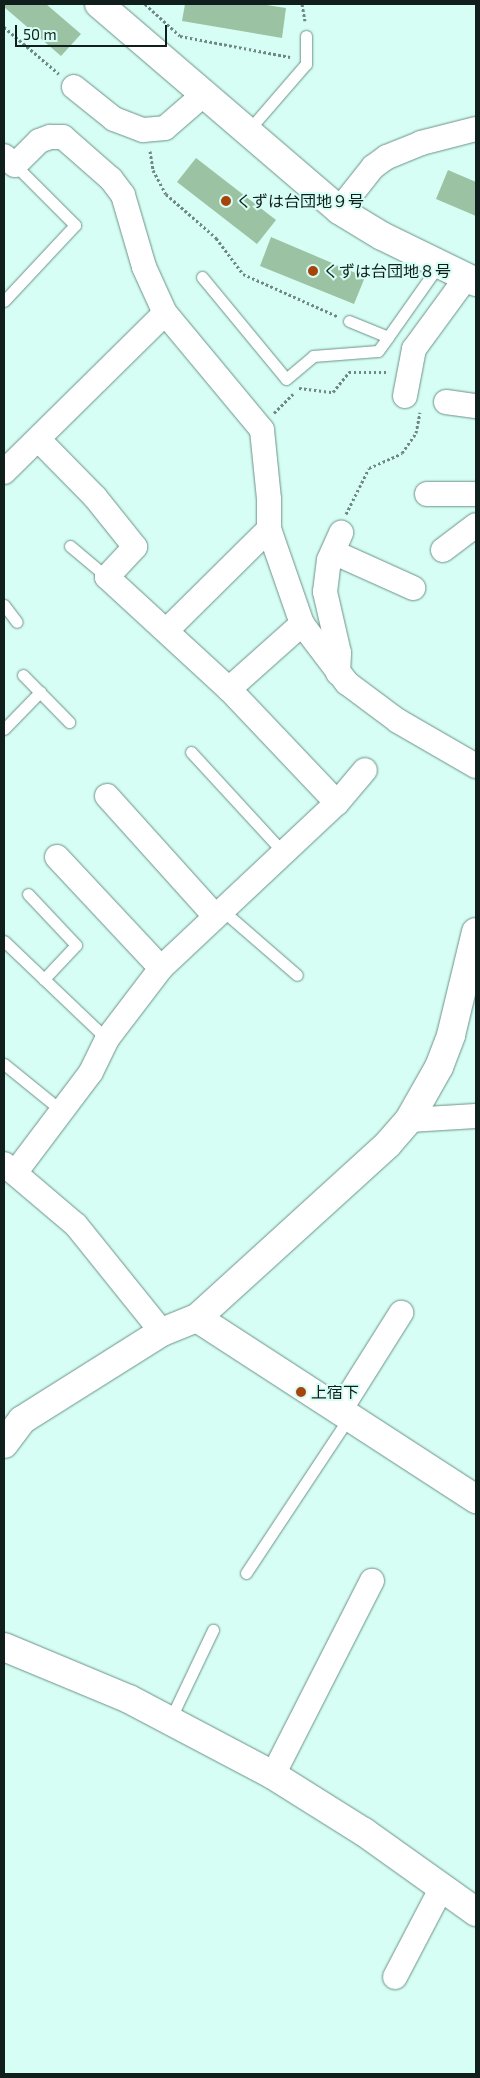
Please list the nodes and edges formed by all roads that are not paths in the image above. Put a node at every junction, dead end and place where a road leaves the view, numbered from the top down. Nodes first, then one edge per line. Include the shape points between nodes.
1 (99, 4) edge
2 (306, 36) dead end
3 (74, 87) road end
4 (203, 95) junction
5 (476, 129) edge
6 (246, 133) junction
7 (9, 160) edge
8 (339, 210) junction
9 (438, 266) junction
10 (202, 277) dead end
11 (471, 280) edge
12 (4, 301) edge
13 (165, 313) junction
14 (349, 321) road end
15 (388, 337) junction
16 (407, 385) road end
17 (446, 402) dead end
18 (476, 406) edge
19 (39, 440) junction
20 (4, 472) edge
21 (427, 494) dead end
22 (476, 494) edge
23 (476, 525) edge
24 (269, 529) junction
25 (70, 546) dead end
26 (443, 550) dead end
27 (107, 577) junction
28 (396, 588) dead end
29 (4, 605) edge
30 (18, 622) dead end
31 (302, 624) junction
32 (167, 630) junction
33 (338, 673) junction
34 (23, 675) dead end
35 (229, 689) junction
36 (40, 692) junction
37 (69, 722) dead end
38 (4, 729) edge
39 (191, 752) dead end
40 (476, 766) edge
41 (365, 770) dead end
42 (107, 796) dead end
43 (337, 803) junction
44 (283, 852) junction
45 (57, 858) dead end
46 (28, 894) dead end
47 (218, 913) junction
48 (476, 932) edge
49 (4, 942) edge
50 (161, 968) junction
51 (297, 975) dead end
52 (44, 979) junction
53 (108, 1039) junction
54 (4, 1064) edge
55 (62, 1111) junction
56 (476, 1116) edge
57 (409, 1120) junction
58 (10, 1168) edge
59 (401, 1313) dead end
60 (197, 1318) junction
61 (162, 1332) junction
62 (345, 1413) junction
63 (4, 1444) edge
64 (476, 1499) edge
65 (246, 1573) dead end
66 (372, 1581) dead end
67 (213, 1630) dead end
68 (4, 1647) edge
69 (170, 1720) junction
70 (273, 1775) junction
71 (441, 1889) junction
72 (476, 1912) edge
73 (395, 1976) dead end

1 - 4 street
2 - 6 lane via 306,64
3 - 4 street via 114,119 148,130 165,128
4 - 6 street
5 - 8 street via 422,143 387,157 373,167
6 - 8 street
7 - 12 lane via 75,225
7 - 13 street via 50,137 63,138 110,179 130,209 144,267
8 - 9 street
9 - 11 street
9 - 15 lane
10 - 15 lane via 286,379 313,356 378,352
11 - 16 street via 414,349
13 - 19 street
13 - 24 street via 260,427 269,500
14 - 15 lane
17 - 18 street
19 - 20 street
19 - 27 street via 95,497 135,547
21 - 22 street
23 - 26 street
24 - 31 street
24 - 32 street
25 - 27 lane
27 - 32 street
28 - 33 street via 337,542 325,592 339,653
29 - 30 lane
31 - 33 street
31 - 35 street
32 - 35 street
33 - 40 street via 398,721
34 - 36 lane
35 - 43 street
36 - 37 lane
36 - 38 lane
39 - 44 lane
41 - 43 street
42 - 47 street
43 - 44 street
44 - 47 street
45 - 50 street
46 - 52 lane via 76,945
47 - 50 street
47 - 51 lane
48 - 57 street via 451,1035 439,1067
49 - 52 lane
50 - 53 street
52 - 53 lane
53 - 55 street via 91,1072
54 - 55 lane
55 - 58 street
56 - 57 street
57 - 60 street via 388,1144
58 - 61 street via 76,1225
59 - 62 street
60 - 61 street
60 - 62 street
61 - 63 street via 22,1420
62 - 64 street
62 - 65 lane
66 - 70 street
67 - 69 lane
68 - 69 street
69 - 70 street
70 - 71 street via 364,1832
71 - 72 street
71 - 73 street

